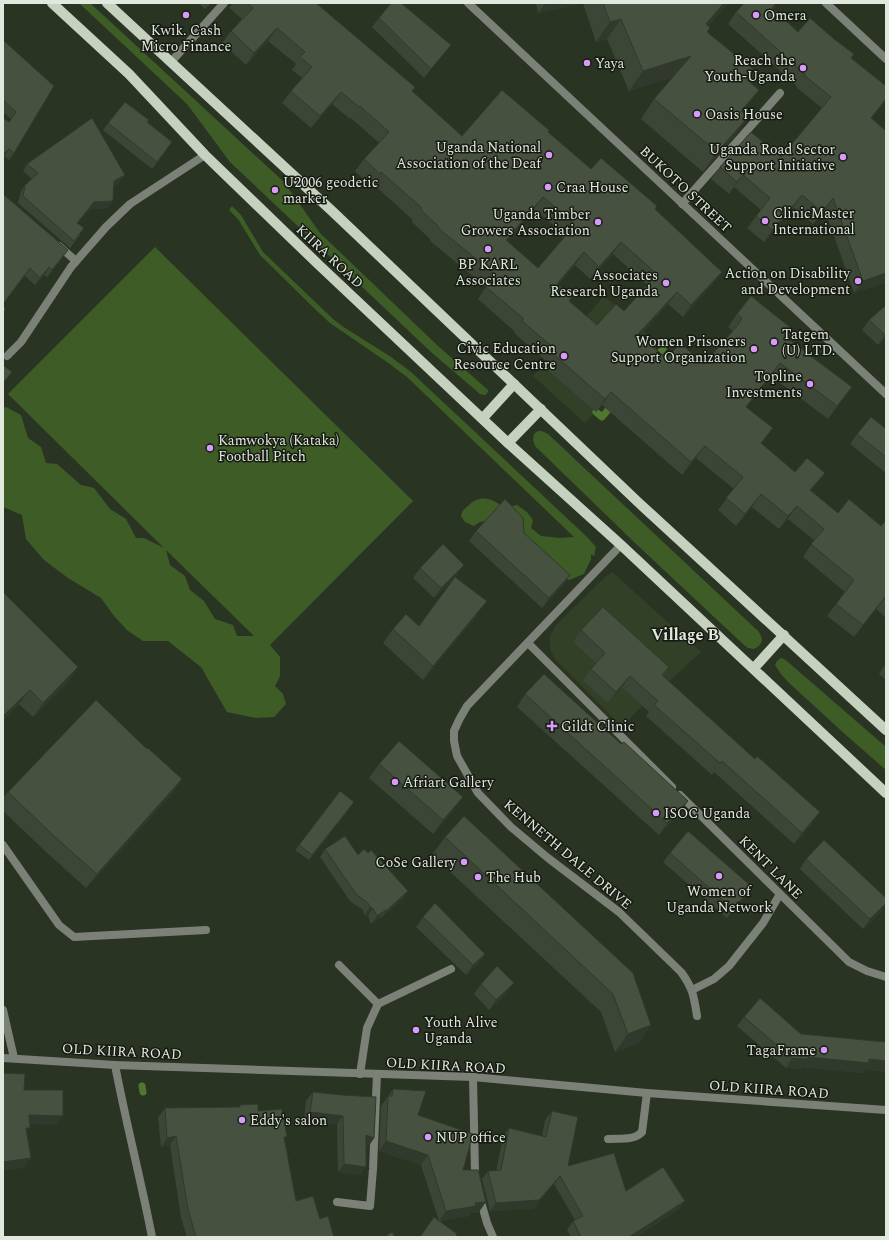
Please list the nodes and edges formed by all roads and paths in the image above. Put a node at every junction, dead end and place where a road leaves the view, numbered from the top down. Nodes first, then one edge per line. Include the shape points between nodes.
1 (52, 3) edge
2 (107, 3) edge
3 (224, 3) edge
4 (468, 3) edge
5 (826, 3) edge
6 (886, 59) edge
7 (171, 62) junction
8 (780, 93) dead end
9 (205, 154) junction
10 (682, 204) junction
11 (54, 241) edge
12 (76, 261) junction
13 (7, 356) dead end
14 (514, 384) junction
15 (886, 394) edge
16 (541, 409) junction
17 (483, 418) junction
18 (508, 443) junction
19 (621, 545) junction
20 (784, 635) junction
21 (528, 643) junction
22 (754, 668) junction
23 (886, 730) edge
24 (886, 793) edge
25 (3, 845) edge
26 (780, 894) junction
27 (206, 930) dead end
28 (339, 965) dead end
29 (451, 969) dead end
30 (886, 977) edge
31 (692, 990) junction
32 (378, 1004) junction
33 (3, 1010) edge
34 (697, 1016) dead end
35 (3, 1058) edge
36 (14, 1058) junction
37 (115, 1065) junction
38 (360, 1074) junction
39 (377, 1074) junction
40 (473, 1077) junction
41 (647, 1093) junction
42 (886, 1110) edge
43 (608, 1139) dead end
44 (336, 1202) dead end
45 (152, 1237) edge
46 (493, 1237) edge

1 - 9 main road, KIIRA ROAD via 129,74
2 - 7 main road
3 - 7 street
4 - 10 street, BUKOTO STREET
5 - 6 street
7 - 14 main road
8 - 10 street
9 - 12 street via 130,204
9 - 17 main road, KIIRA ROAD via 249,199
10 - 15 street, BUKOTO STREET
11 - 12 street
12 - 13 street via 21,342
14 - 16 main road
14 - 17 main road
16 - 18 main road
16 - 20 main road
17 - 18 main road, KIIRA ROAD
18 - 19 main road, KIIRA ROAD
19 - 21 street, KENNETH DALE DRIVE
19 - 22 main road, KIIRA ROAD
20 - 22 main road
20 - 23 main road
21 - 26 street, KENT LANE
21 - 31 street, KENNETH DALE DRIVE via 467,706 454,730 457,756 478,793 511,827 619,912 680,972
22 - 24 main road, KIIRA ROAD
25 - 27 street via 59,925 74,937
26 - 30 street, KENT LANE via 849,962
26 - 31 street via 763,923 729,966 714,979
28 - 32 street
29 - 32 street
31 - 34 street, KENNETH DALE DRIVE
32 - 38 street via 367,1028
33 - 36 street
35 - 36 street, OLD KIIRA ROAD
36 - 37 street, OLD KIIRA ROAD
37 - 38 street, OLD KIIRA ROAD
37 - 45 street
38 - 39 street, OLD KIIRA ROAD
39 - 40 street, OLD KIIRA ROAD
39 - 44 street via 370,1206
40 - 41 street, OLD KIIRA ROAD
40 - 46 street via 476,1174 478,1190
41 - 42 street, OLD KIIRA ROAD
41 - 43 street via 642,1132 632,1138

